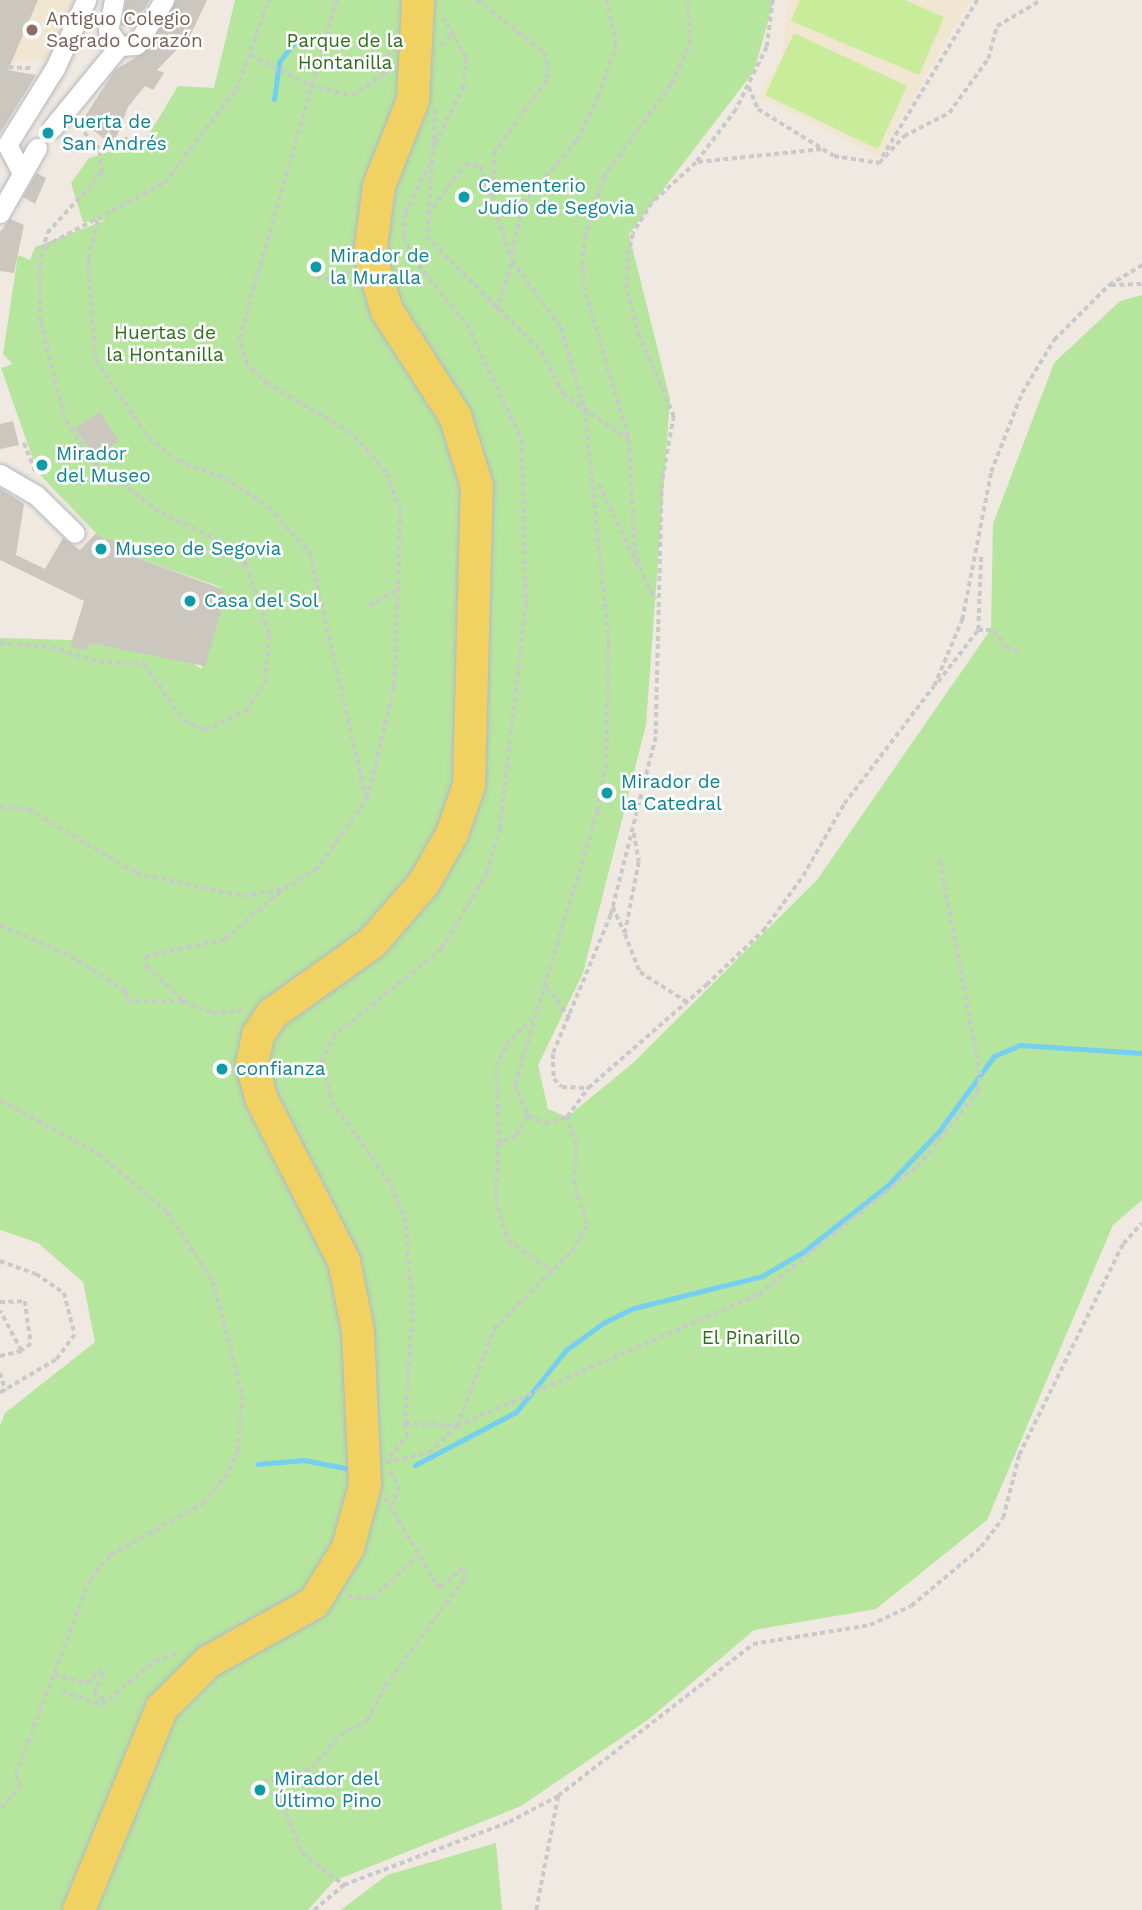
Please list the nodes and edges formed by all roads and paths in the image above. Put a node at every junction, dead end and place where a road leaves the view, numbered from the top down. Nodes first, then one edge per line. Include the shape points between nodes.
1 (86, 0) edge
2 (114, 0) edge
3 (164, 0) edge
4 (269, 0) edge
5 (336, 0) edge
6 (478, 0) edge
7 (606, 0) edge
8 (687, 0) edge
9 (773, 0) edge
10 (977, 0) edge
11 (1041, 0) edge
12 (430, 5) edge
13 (395, 43) dead end
14 (119, 46) junction
15 (252, 56) junction
16 (0, 67) edge
17 (55, 68) junction
18 (749, 84) junction
19 (310, 85) junction
20 (66, 113) junction
21 (52, 128) dead end
22 (37, 148) dead end
23 (822, 149) junction
24 (430, 163) junction
25 (696, 163) junction
26 (879, 163) junction
27 (11, 180) edge
28 (493, 201) junction
29 (0, 213) edge
30 (426, 216) junction
31 (98, 221) junction
32 (43, 247) junction
33 (512, 261) junction
34 (1142, 265) edge
35 (355, 269) dead end
36 (310, 270) dead end
37 (1142, 284) edge
38 (1108, 285) junction
39 (497, 312) junction
40 (585, 410) junction
41 (629, 440) junction
42 (38, 467) dead end
43 (31, 470) dead end
44 (0, 474) edge
45 (596, 474) junction
46 (75, 533) dead end
47 (980, 545) junction
48 (643, 575) junction
49 (400, 588) junction
50 (657, 601) junction
51 (369, 606) dead end
52 (978, 630) junction
53 (0, 643) edge
54 (1020, 652) dead end
55 (934, 686) junction
56 (367, 799) junction
57 (0, 807) edge
58 (633, 828) junction
59 (939, 857) dead end
60 (284, 889) junction
61 (613, 906) junction
62 (0, 925) edge
63 (625, 934) junction
64 (547, 987) junction
65 (183, 1001) junction
66 (687, 1002) junction
67 (248, 1010) dead end
68 (536, 1014) junction
69 (570, 1019) junction
70 (588, 1088) junction
71 (0, 1100) edge
72 (528, 1116) junction
73 (567, 1117) junction
74 (499, 1143) junction
75 (1142, 1223) edge
76 (0, 1261) edge
77 (553, 1271) junction
78 (0, 1302) edge
79 (0, 1311) edge
80 (21, 1351) junction
81 (0, 1356) edge
82 (0, 1373) edge
83 (6, 1391) junction
84 (0, 1393) edge
85 (405, 1423) junction
86 (457, 1426) junction
87 (375, 1474) junction
88 (394, 1504) junction
89 (416, 1557) junction
90 (323, 1593) junction
91 (190, 1644) dead end
92 (54, 1675) junction
93 (62, 1691) dead end
94 (106, 1702) junction
95 (558, 1796) junction
96 (0, 1810) edge
97 (344, 1885) junction
98 (79, 1910) edge
99 (314, 1910) edge
100 (536, 1910) edge

1 - 17 street
2 - 14 street via 108,30
3 - 14 street via 136,45
4 - 15 path
5 - 19 path
6 - 28 path via 544,52 548,65 547,81 495,152
7 - 33 path via 616,46 598,97 577,140 523,203 511,237
8 - 41 path via 691,44 671,84 603,178 584,238 582,282
9 - 18 path via 766,47
10 - 26 path
11 - 26 path via 997,26 988,59 949,113 904,136
12 - 24 path via 466,58 463,88
12 - 87 main road via 414,100 379,186 370,254 387,311 455,416 477,486 469,785 452,834 424,883 372,943 266,1020 252,1063 262,1100 344,1261 358,1331
13 - 19 path via 386,55 384,74 352,96
14 - 20 street
15 - 19 path
15 - 31 path via 236,90 164,183
16 - 17 path
17 - 27 street via 8,145
18 - 23 path via 758,109
18 - 25 path
19 - 49 path via 239,339 247,365 267,384 351,433 386,472 400,510
20 - 21 street
20 - 32 path via 99,149 102,173 47,233
22 - 27 street
23 - 25 path
23 - 26 path
24 - 30 path
24 - 85 path via 405,214 404,237 413,259 467,324 522,440 526,604 500,828 488,872 442,949 335,1035 322,1060 332,1101 387,1178 405,1217 413,1310
25 - 50 path via 652,203 633,233 628,258 627,291 639,334 674,415 662,483
27 - 29 street
28 - 30 path via 481,166 465,164
28 - 33 path
30 - 39 path via 427,237
31 - 32 path via 70,228
31 - 56 path via 88,260 96,360 149,438 178,461 225,478 269,508 310,553
32 - 53 path via 44,345 76,443 159,512 234,550 246,565 269,634 265,682 246,711 205,730 183,720 144,664 99,662 51,647
33 - 39 path
33 - 40 path via 561,328
34 - 38 path
35 - 36 path via 324,280
37 - 38 path
38 - 47 path via 1054,340 1022,393 991,472
39 - 40 path via 542,352 563,394
40 - 41 path via 612,422
40 - 45 path
41 - 48 path via 635,550
42 - 43 path
44 - 46 street via 36,495
45 - 48 path via 618,533
45 - 64 path via 597,541 610,644 606,764 584,875
47 - 52 path
47 - 55 path via 962,620
48 - 50 path
49 - 51 path
49 - 56 path via 394,686
50 - 58 path via 656,737
52 - 54 path via 994,630 1006,647
52 - 55 path
55 - 66 path via 844,804 763,931
56 - 60 path via 333,853
57 - 60 path via 29,809 136,873 243,896
58 - 61 path
58 - 63 path via 639,862
59 - 86 path via 981,1075 978,1091 933,1147 759,1294
60 - 65 path via 225,939 145,957 147,968
61 - 63 path
61 - 69 path
62 - 65 path via 71,956 126,991 127,1001
63 - 66 path via 640,972
64 - 68 path
64 - 69 path
65 - 67 path via 212,1013
66 - 70 path
68 - 72 path via 515,1085
68 - 74 path via 506,1045 496,1067
69 - 70 path via 551,1068 562,1087
70 - 73 path
71 - 92 path via 99,1154 167,1212 213,1281 243,1396 238,1450 228,1474 175,1523 110,1556 73,1614
72 - 73 path via 545,1124
72 - 74 path via 516,1136
73 - 77 path via 576,1144 574,1184 587,1224
74 - 77 path via 496,1199 508,1241
75 - 95 path via 1123,1244 1019,1455 1003,1518 981,1547 911,1606 870,1625 753,1644
76 - 83 path via 43,1277 64,1293 75,1335 56,1360
77 - 86 path via 494,1329
78 - 80 path via 25,1301 31,1344
79 - 80 path
80 - 81 path
82 - 83 path
83 - 84 path
85 - 86 path
85 - 87 path via 407,1437
86 - 87 path via 429,1453
87 - 88 path
87 - 88 path via 399,1486
87 - 90 main road via 348,1548
88 - 89 path
89 - 90 path via 372,1600
89 - 97 path via 440,1588 464,1568 466,1578 385,1686 367,1721 341,1734 312,1769 255,1785 280,1798 302,1853
90 - 98 main road via 284,1624 208,1662 162,1708
91 - 94 path via 126,1680
92 - 94 path via 87,1684 99,1670 104,1674 94,1691
92 - 96 path via 16,1775 21,1785
93 - 94 path via 91,1705
95 - 97 path via 509,1822
95 - 100 path
97 - 99 path

